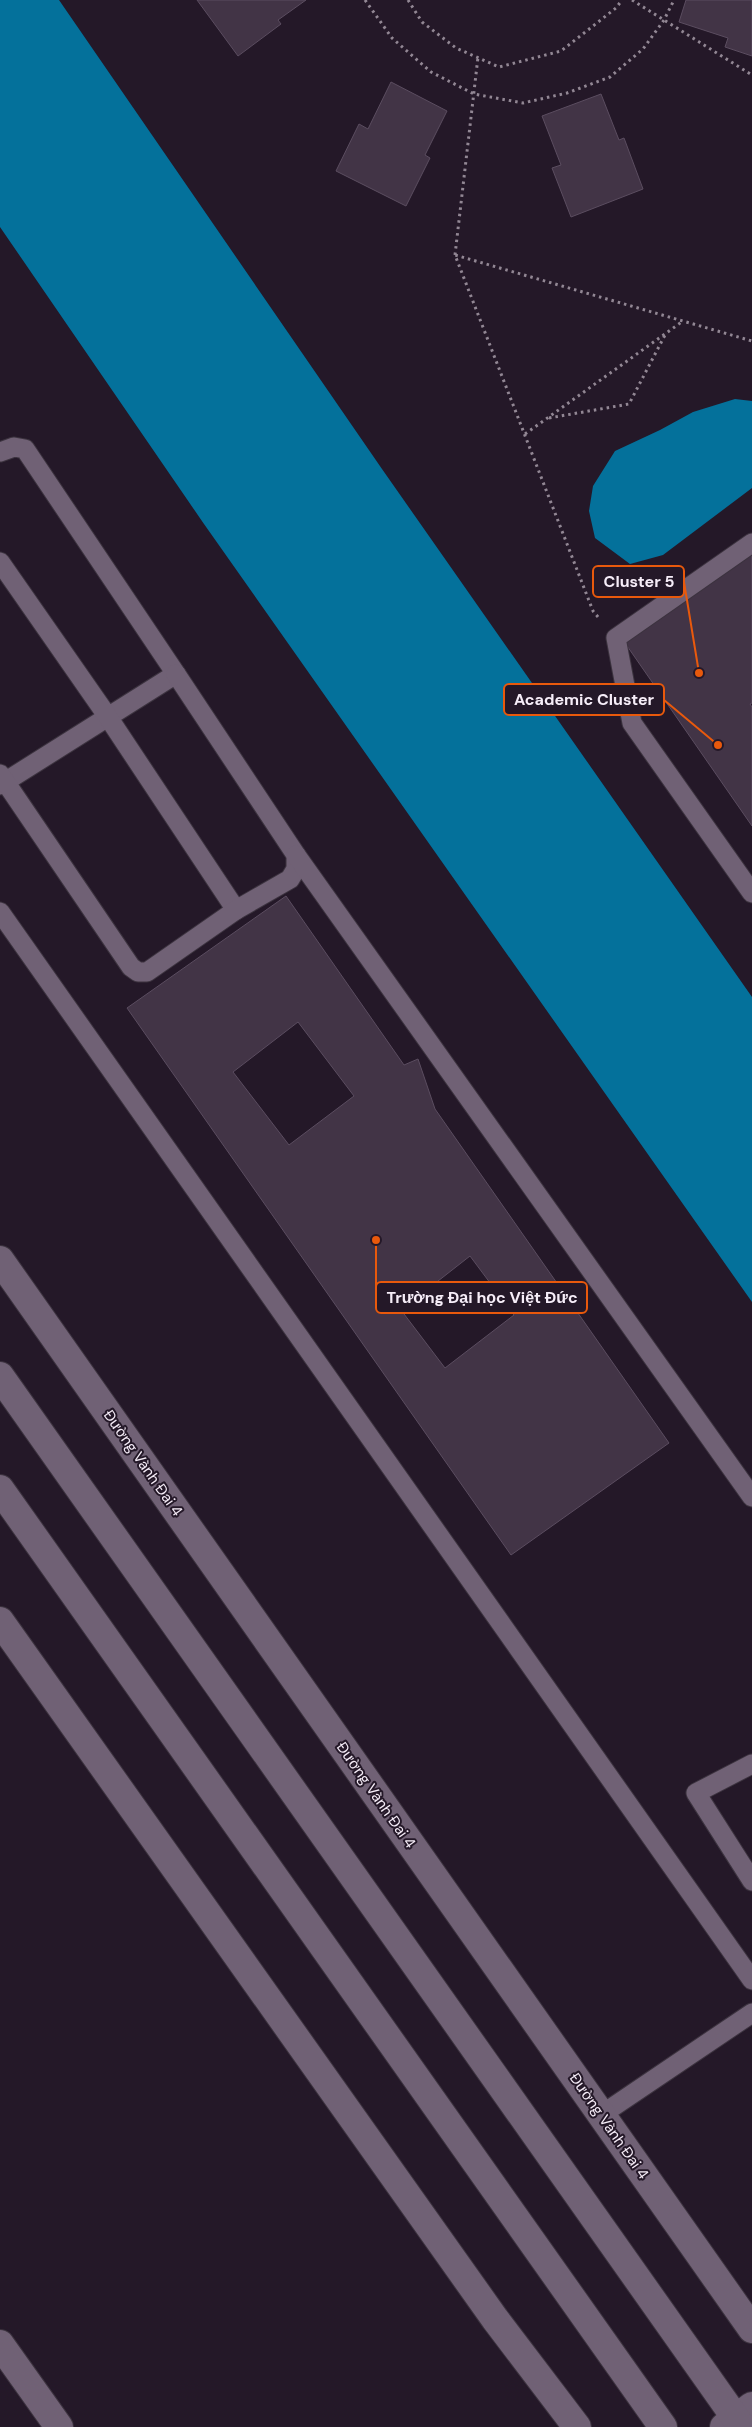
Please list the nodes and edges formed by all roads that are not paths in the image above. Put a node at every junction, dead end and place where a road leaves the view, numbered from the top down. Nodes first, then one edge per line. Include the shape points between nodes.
1 (0, 452) edge
2 (752, 543) edge
3 (0, 562) edge
4 (176, 674) junction
5 (108, 717) junction
6 (2, 780) edge
7 (296, 856) junction
8 (752, 893) edge
9 (236, 910) junction
10 (0, 912) edge
11 (0, 1260) edge
12 (0, 1376) edge
13 (0, 1489) edge
14 (752, 1498) edge
15 (0, 1621) edge
16 (752, 1764) edge
17 (752, 1881) edge
18 (752, 1980) edge
19 (752, 2013) edge
20 (601, 2115) junction
21 (752, 2329) edge
22 (0, 2344) edge
23 (739, 2419) edge
24 (59, 2427) edge
25 (577, 2427) edge
26 (663, 2427) edge

1 - 4 lane via 14,447 25,448
2 - 8 lane via 616,638 632,723
3 - 5 lane
4 - 5 lane
4 - 7 lane
5 - 6 lane
5 - 9 lane
6 - 9 lane via 138,972 147,972
7 - 9 lane via 296,869 290,879
7 - 14 lane
10 - 18 lane
11 - 20 main road, Đường Vành Đai 4
12 - 23 main road
13 - 26 main road
15 - 25 main road via 495,2319
16 - 17 lane via 696,1793
19 - 20 lane
20 - 21 main road, Đường Vành Đai 4
22 - 24 main road

